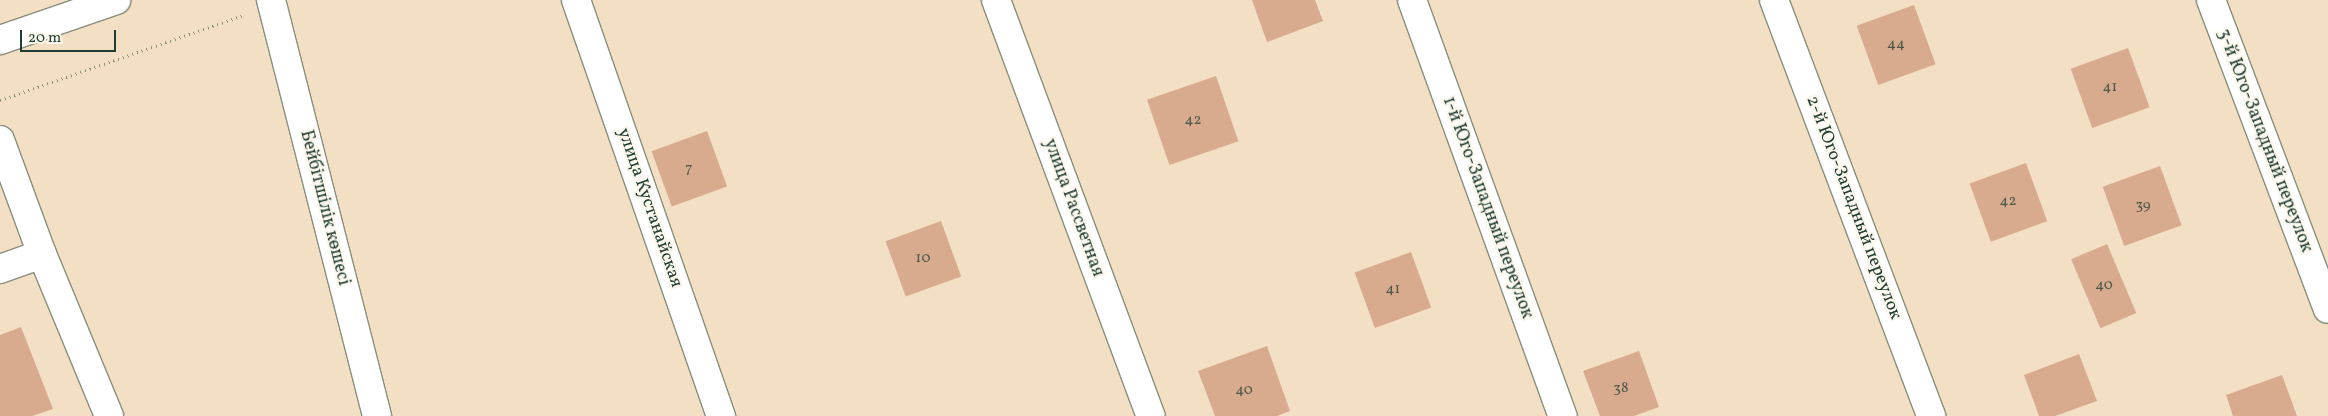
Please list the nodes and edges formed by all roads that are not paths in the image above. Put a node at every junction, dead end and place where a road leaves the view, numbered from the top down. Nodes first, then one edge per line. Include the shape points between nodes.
1 (116, 0) edge
2 (576, 0) edge
3 (996, 0) edge
4 (1412, 0) edge
5 (1774, 0) edge
6 (2211, 0) edge
7 (271, 3) edge
8 (0, 40) edge
9 (0, 140) edge
10 (42, 254) junction
11 (0, 269) edge
12 (2328, 309) edge
13 (109, 416) edge
14 (378, 416) edge
15 (721, 416) edge
16 (1151, 416) edge
17 (1563, 416) edge
18 (1932, 416) edge

1 - 8 street
2 - 15 street, улица Кустанайская
3 - 16 street, улица Рассветная
4 - 17 street, 1-й Юго-Западный переулок
5 - 18 street, 2-й Юго-Западный переулок
6 - 12 street, 3-й Юго-Западный переулок
7 - 14 street, Бейбітшілік көшесі
9 - 10 street
10 - 11 street
10 - 13 street

